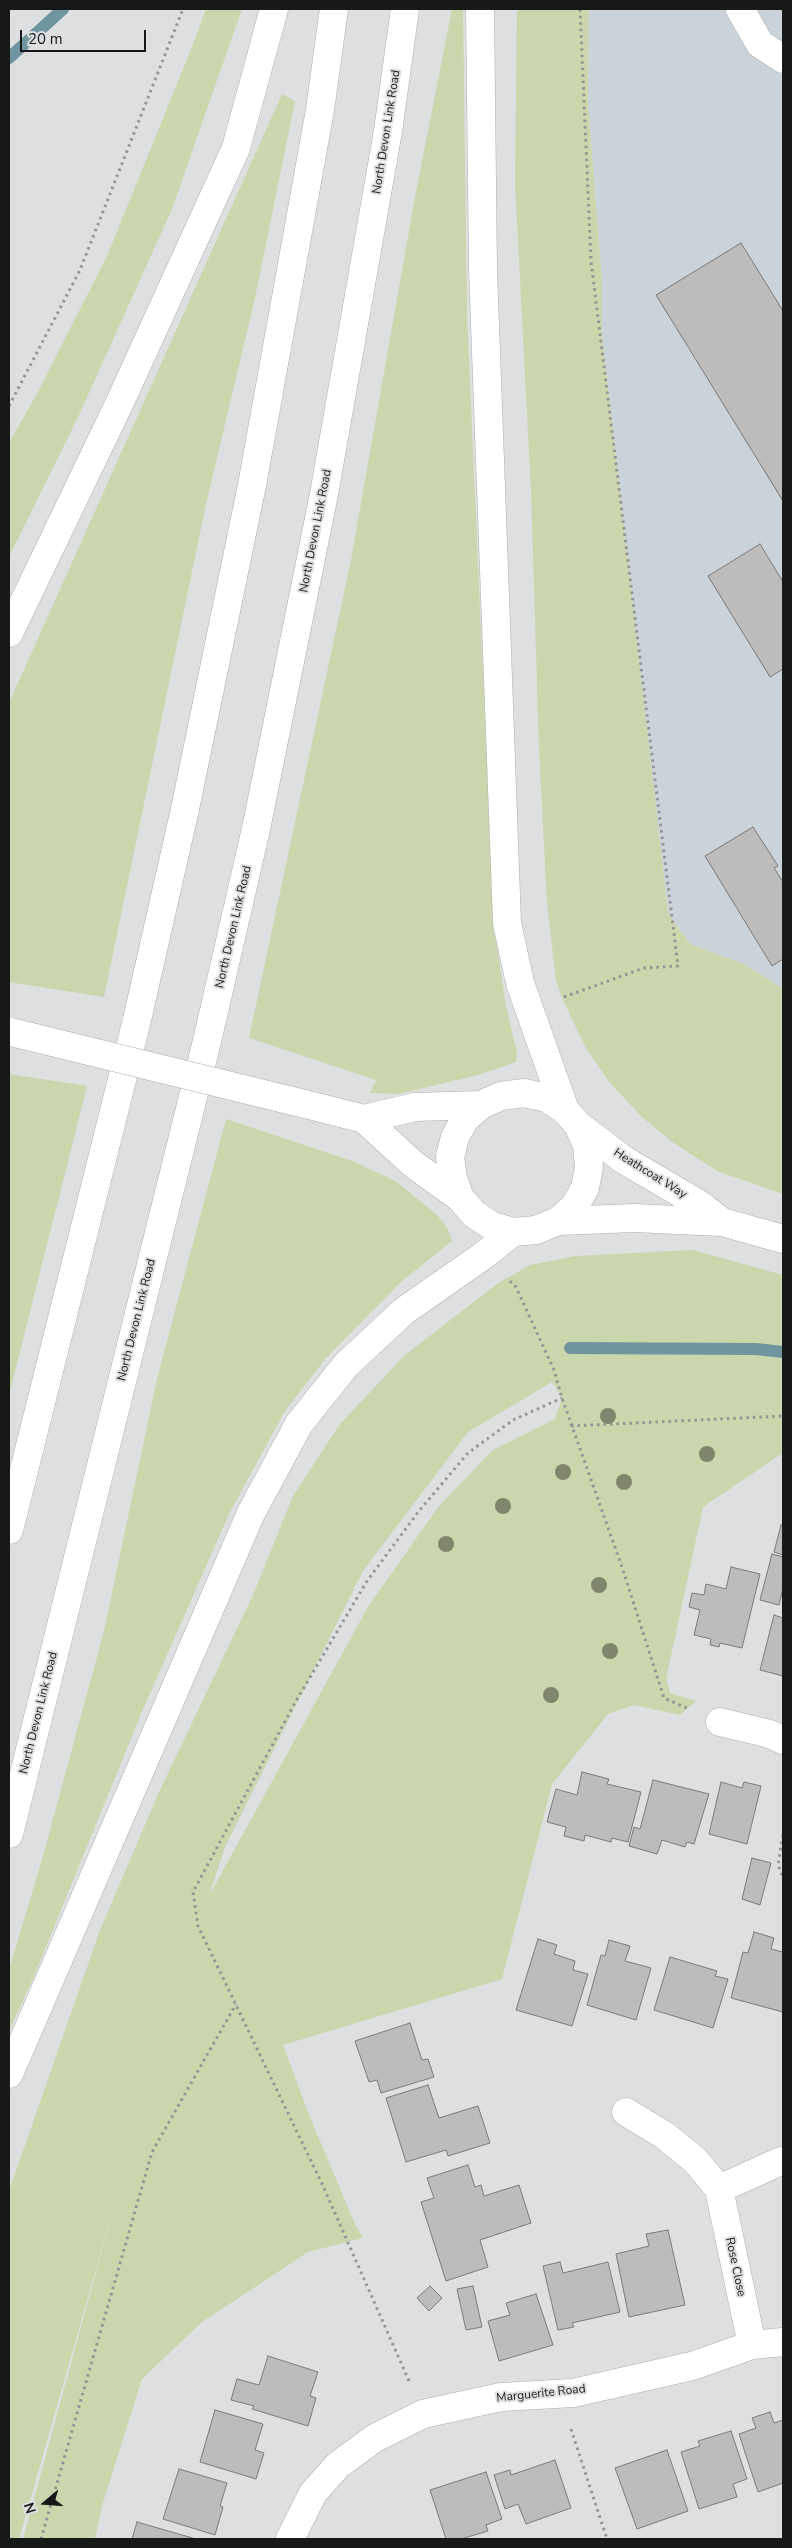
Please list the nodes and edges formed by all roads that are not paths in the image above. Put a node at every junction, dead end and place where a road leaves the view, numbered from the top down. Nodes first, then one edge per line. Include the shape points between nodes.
1 (274, 9) edge
2 (334, 9) edge
3 (405, 9) edge
4 (480, 9) edge
5 (740, 9) edge
6 (783, 59) edge
7 (9, 633) edge
8 (10, 1032) edge
9 (481, 1105) junction
10 (572, 1118) junction
11 (364, 1119) junction
12 (460, 1198) junction
13 (558, 1221) junction
14 (722, 1222) junction
15 (513, 1232) junction
16 (783, 1239) edge
17 (9, 1530) edge
18 (720, 1722) road end
19 (783, 1740) edge
20 (9, 1834) edge
21 (9, 2074) edge
22 (626, 2112) dead end
23 (781, 2160) dead end
24 (719, 2189) junction
25 (783, 2342) edge
26 (752, 2345) junction
27 (290, 2539) edge

1 - 7 main road via 236,148
2 - 17 main road via 320,110 252,485 185,809 137,1020
3 - 20 main road, North Devon Link Road via 388,131 324,494 256,829 208,1037
4 - 10 main road via 483,270 508,923 520,983
5 - 6 main road via 760,44
8 - 11 main road, bridge
9 - 10 main road via 501,1096 524,1093 546,1098
9 - 11 main road via 415,1107
9 - 12 main road via 462,1125 450,1158
10 - 13 main road via 587,1145 590,1166 574,1207
10 - 14 main road, Heathcoat Way via 624,1160 700,1204
11 - 12 main road via 413,1164
12 - 15 main road via 474,1214 492,1226
13 - 14 main road, Heathcoat Way via 635,1218
13 - 15 main road via 536,1230
14 - 16 main road, Heathcoat Way
15 - 21 main road via 404,1311 346,1365 299,1424 251,1513
18 - 19 main road
22 - 24 main road, Rose Close via 664,2135 695,2160
23 - 24 main road
24 - 26 main road, Rose Close
25 - 26 main road, Marguerite Road
26 - 27 main road, Marguerite Road via 692,2366 573,2393 501,2397 423,2414 375,2438 338,2464 313,2493

